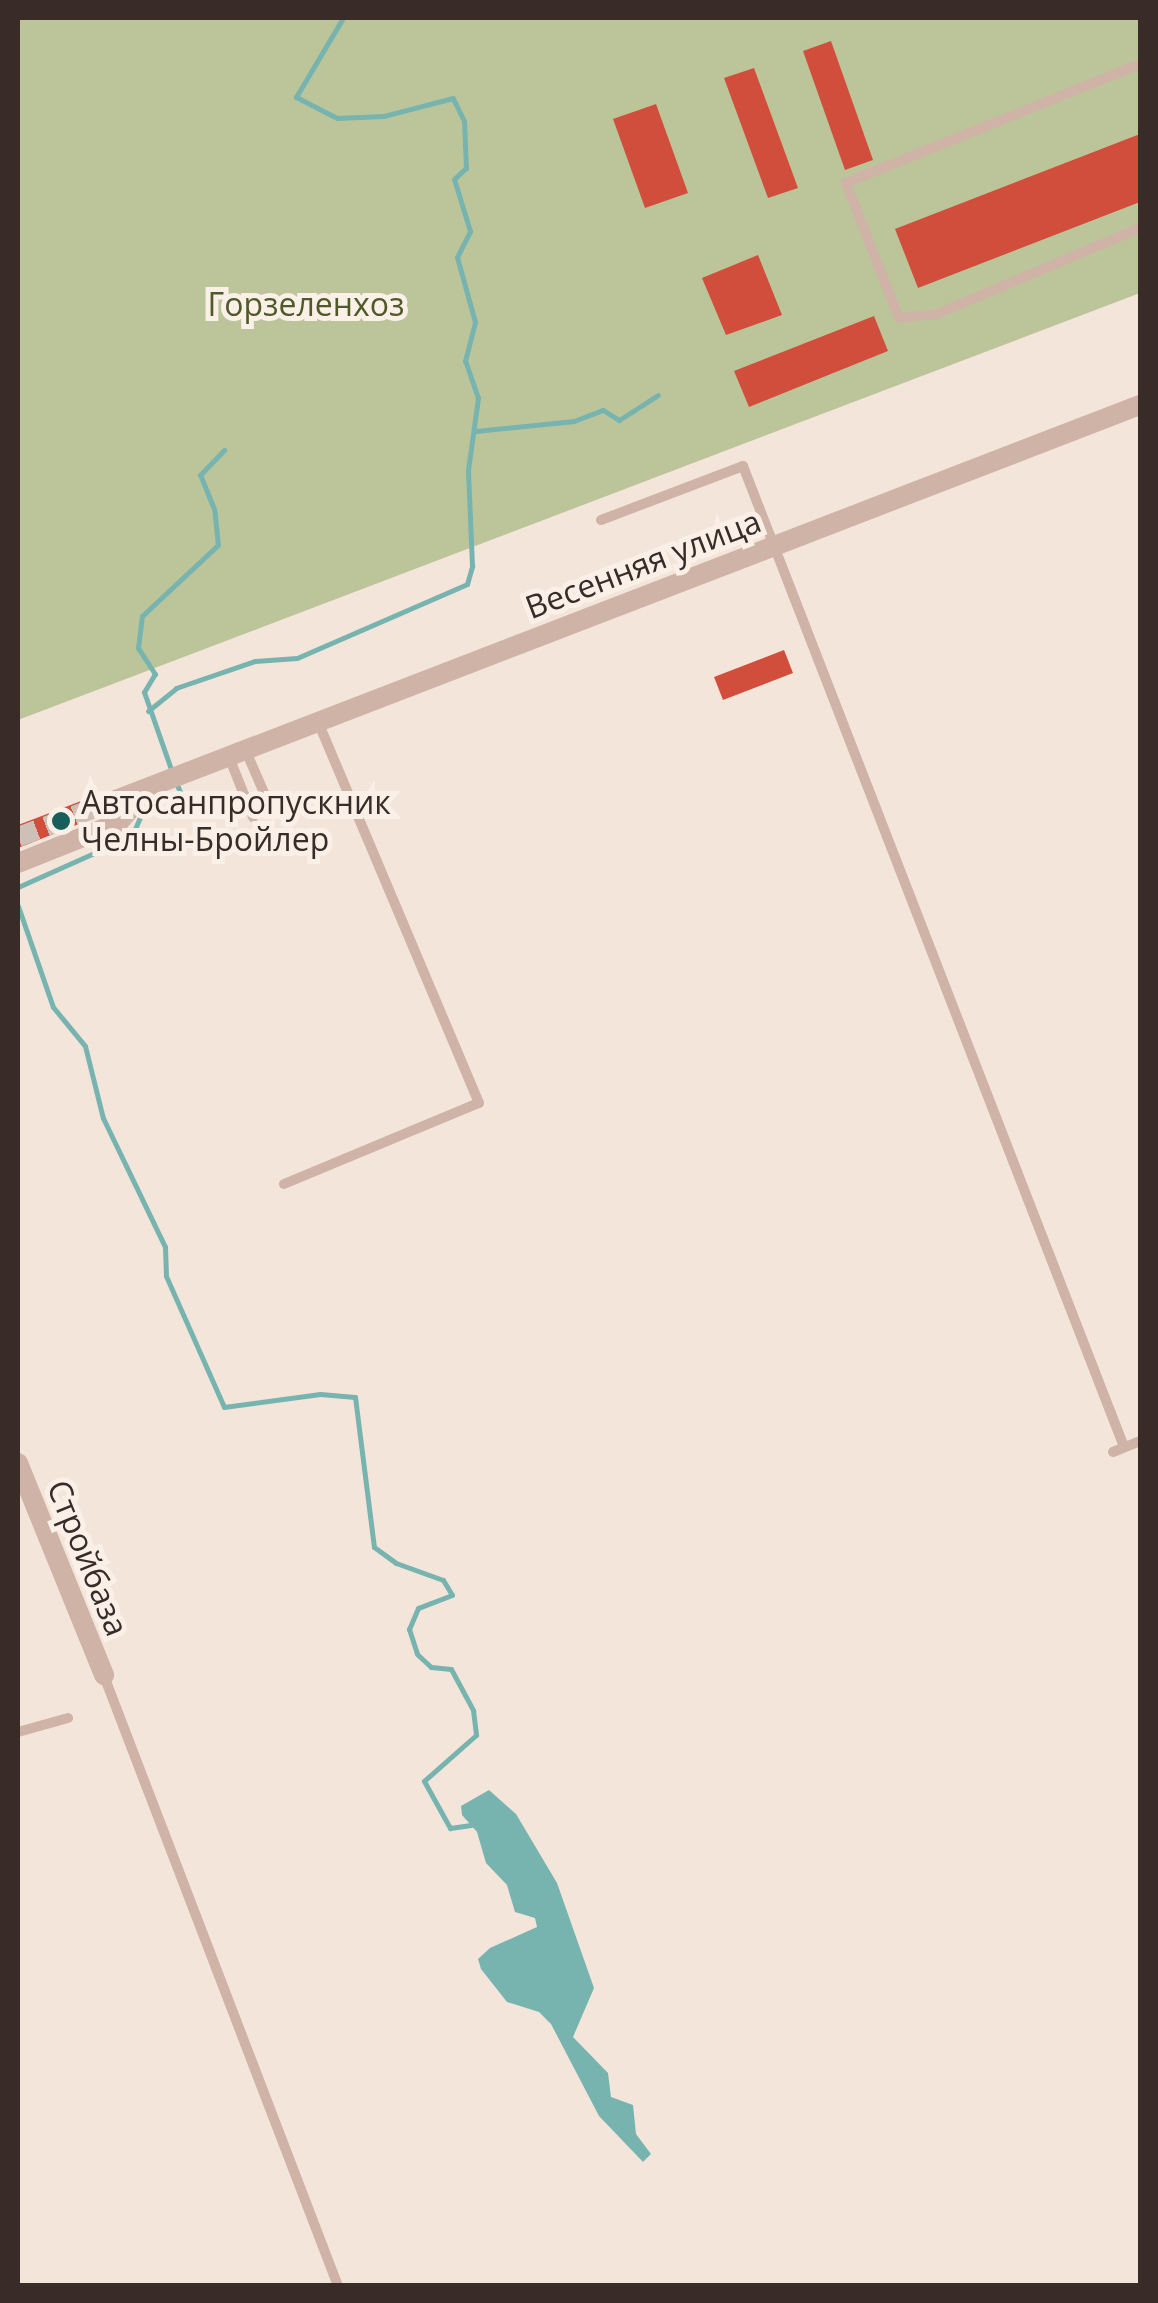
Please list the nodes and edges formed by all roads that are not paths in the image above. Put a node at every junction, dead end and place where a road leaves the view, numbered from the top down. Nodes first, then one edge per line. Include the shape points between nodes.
1 (1140, 64) edge
2 (1140, 228) edge
3 (1140, 406) edge
4 (601, 520) dead end
5 (770, 547) junction
6 (318, 722) junction
7 (237, 753) junction
8 (159, 783) junction
9 (100, 806) tunnel mouth
10 (272, 811) dead end
11 (254, 818) dead end
12 (18, 864) edge
13 (284, 1184) dead end
14 (1140, 1441) edge
15 (18, 1463) edge
16 (104, 1675) joint
17 (68, 1718) dead end
18 (18, 1732) edge
19 (338, 2286) edge

1 - 2 lane via 846,183 899,318 937,314
3 - 5 street, Весенняя улица
4 - 5 lane via 743,466
5 - 6 street, Весенняя улица
5 - 14 lane via 1118,1449
6 - 7 street, Весенняя улица
6 - 13 lane via 480,1103
7 - 8 street, Весенняя улица
7 - 10 lane
7 - 11 lane
8 - 9 street, Весенняя улица
8 - 12 street via 118,823
15 - 16 street, Стройбаза
16 - 19 lane
17 - 18 lane

